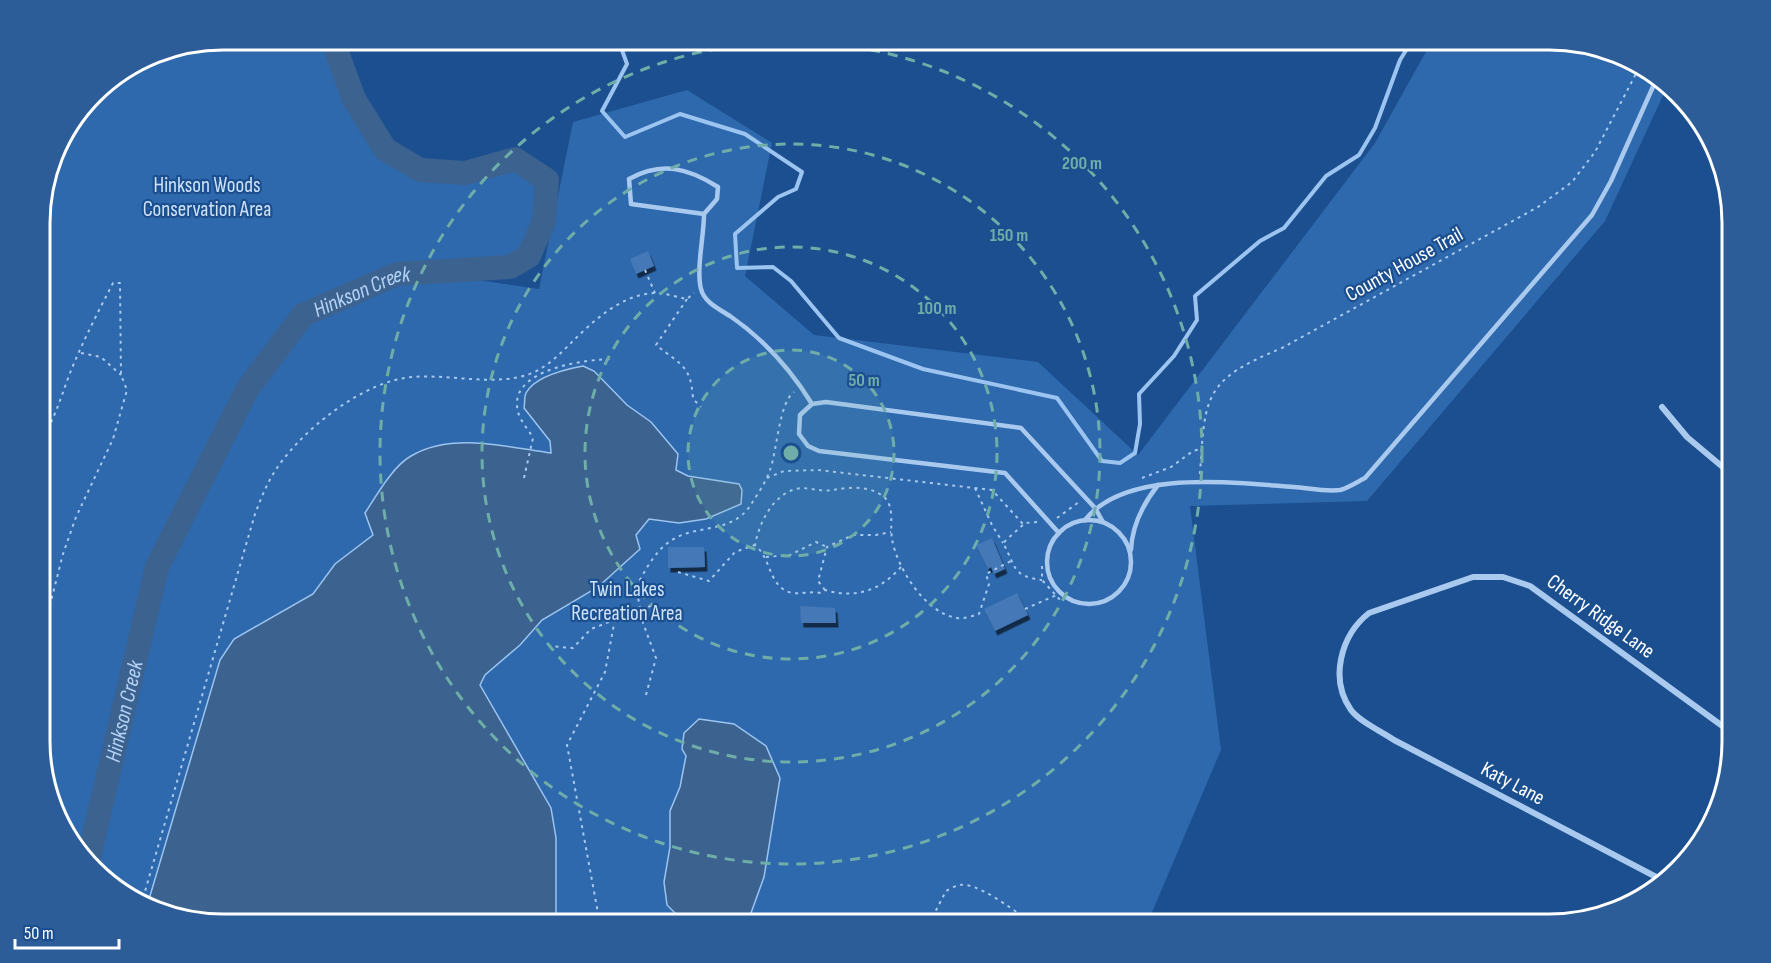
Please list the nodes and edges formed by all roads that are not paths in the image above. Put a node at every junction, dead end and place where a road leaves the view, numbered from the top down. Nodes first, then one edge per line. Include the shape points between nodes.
1 (1654, 85) edge
2 (704, 214) junction
3 (812, 404) junction
4 (1662, 407) dead end
5 (1722, 466) edge
6 (1158, 485) junction
7 (1095, 508) junction
8 (1085, 520) junction
9 (1103, 522) junction
10 (1059, 533) junction
11 (1130, 553) junction
12 (1352, 711) joint
13 (1722, 726) edge
14 (1655, 877) edge

1 - 6 lane via 1592,215 1365,478 1340,490 1200,481
2 - 2 lane via 717,199 718,187 705,178 660,167 629,179 631,204
2 - 3 lane via 700,287 705,299 747,328 802,387
3 - 7 lane via 826,402 1021,428
3 - 10 lane via 804,409 797,423 808,446 819,451 1005,472
4 - 5 street via 1687,437
6 - 7 lane
6 - 11 lane via 1131,535
7 - 8 lane
7 - 9 lane
8 - 9 lane
8 - 10 lane
9 - 11 lane via 1120,534
10 - 11 lane via 1048,563 1053,582 1061,593 1085,604 1110,599 1121,590 1128,579
12 - 13 street, Cherry Ridge Lane via 1340,688 1340,669 1345,645 1356,623 1369,613 1473,577 1503,577 1530,586
12 - 14 street, Katy Lane via 1394,740

